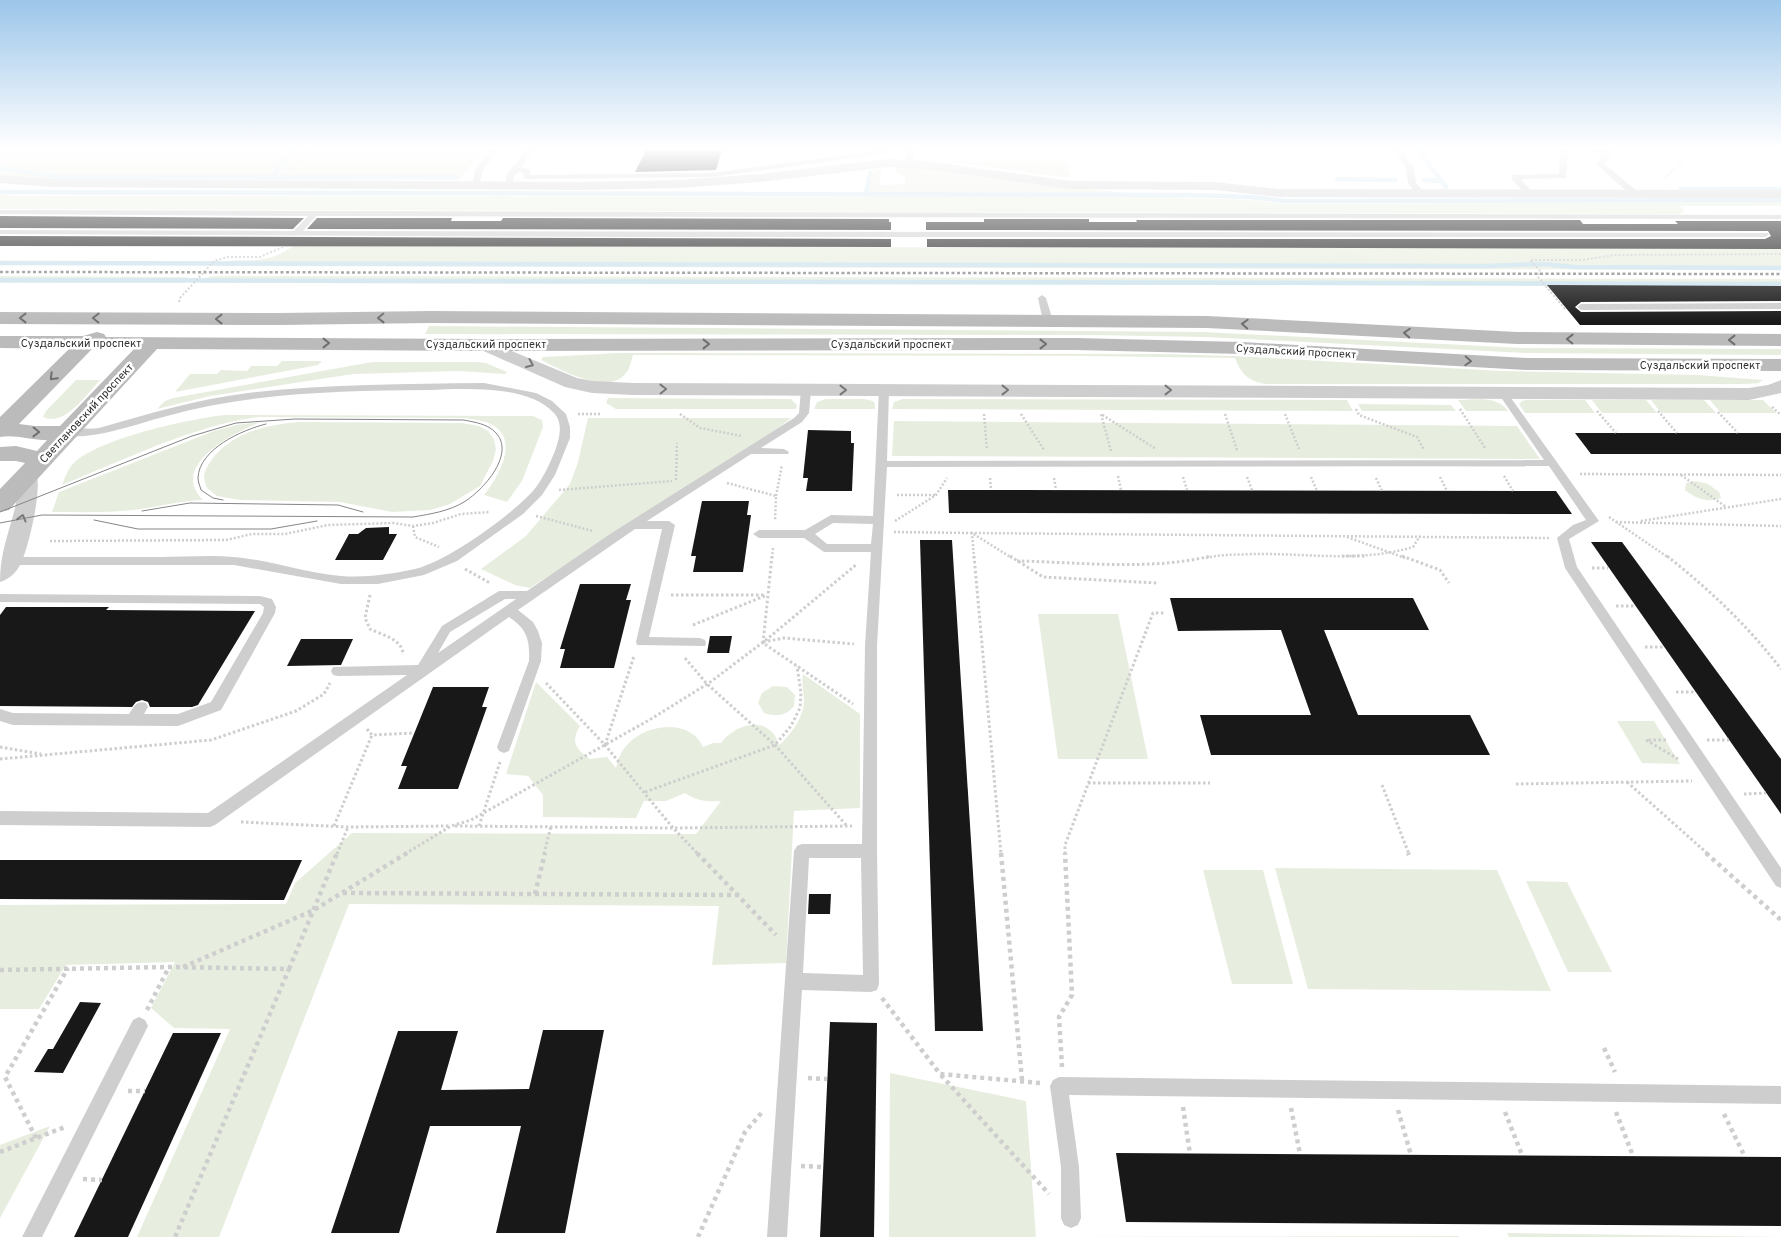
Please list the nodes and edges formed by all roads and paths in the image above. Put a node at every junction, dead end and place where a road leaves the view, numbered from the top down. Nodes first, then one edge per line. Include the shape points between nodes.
1 (0, 212) edge
2 (314, 214) junction
3 (1781, 217) edge
4 (0, 232) edge
5 (298, 233) junction
6 (1765, 235) dead end
7 (1781, 254) edge
8 (1042, 298) dead end
9 (1781, 306) edge
10 (1581, 307) dead end
11 (179, 308) dead end
12 (1568, 313) dead end
13 (0, 318) edge
14 (145, 319) junction
15 (1048, 321) junction
16 (1781, 340) edge
17 (0, 342) edge
18 (87, 342) junction
19 (151, 343) junction
20 (485, 345) junction
21 (1781, 365) edge
22 (1781, 386) edge
23 (806, 390) junction
24 (884, 390) junction
25 (1503, 393) junction
26 (1352, 402) dead end
27 (1456, 402) dead end
28 (1595, 408) dead end
29 (1655, 408) dead end
30 (1716, 410) dead end
31 (680, 414) dead end
32 (984, 414) dead end
33 (1021, 414) dead end
34 (1225, 414) dead end
35 (1284, 414) dead end
36 (3, 427) edge
37 (68, 433) junction
38 (1616, 433) dead end
39 (1677, 433) dead end
40 (1738, 433) dead end
41 (767, 441) junction
42 (677, 444) dead end
43 (750, 451) junction
44 (784, 452) joint
45 (0, 454) edge
46 (1052, 463) junction
47 (1178, 463) junction
48 (1242, 463) junction
49 (1305, 463) junction
50 (1431, 463) junction
51 (1495, 463) junction
52 (882, 464) junction
53 (968, 464) junction
54 (988, 464) junction
55 (1115, 464) junction
56 (34, 468) junction
57 (1556, 468) junction
58 (1681, 474) junction
59 (1781, 475) edge
60 (707, 478) junction
61 (676, 480) junction
62 (1447, 491) dead end
63 (1513, 491) dead end
64 (538, 492) junction
65 (879, 495) junction
66 (936, 495) junction
67 (776, 496) junction
68 (1781, 499) edge
69 (1578, 500) junction
70 (0, 504) edge
71 (1726, 507) junction
72 (519, 511) junction
73 (1593, 522) junction
74 (1616, 522) junction
75 (1632, 522) junction
76 (634, 524) junction
77 (878, 526) junction
78 (1781, 526) edge
79 (972, 533) junction
80 (760, 534) dead end
81 (775, 534) junction
82 (807, 534) junction
83 (1344, 536) junction
84 (1420, 536) junction
85 (614, 537) junction
86 (1563, 538) junction
87 (50, 541) dead end
88 (876, 548) junction
89 (1392, 553) junction
90 (1017, 561) junction
91 (5, 567) edge
92 (374, 580) junction
93 (1449, 583) dead end
94 (1157, 584) dead end
95 (653, 595) junction
96 (766, 595) junction
97 (529, 596) junction
98 (0, 598) edge
99 (509, 610) junction
100 (1164, 613) dead end
101 (642, 642) junction
102 (670, 642) junction
103 (763, 642) junction
104 (700, 643) dead end
105 (872, 646) junction
106 (797, 666) junction
107 (532, 669) junction
108 (400, 670) junction
109 (422, 670) junction
110 (1781, 670) edge
111 (338, 671) dead end
112 (708, 684) junction
113 (142, 707) dead end
114 (0, 715) edge
115 (872, 717) junction
116 (355, 718) junction
117 (133, 720) junction
118 (372, 734) junction
119 (414, 734) dead end
120 (605, 745) junction
121 (775, 745) junction
122 (0, 747) edge
123 (504, 747) joint
124 (46, 755) dead end
125 (1712, 780) junction
126 (1627, 782) junction
127 (1088, 783) junction
128 (1210, 783) dead end
129 (1516, 784) dead end
130 (1382, 785) dead end
131 (645, 792) junction
132 (484, 812) junction
133 (0, 818) edge
134 (210, 820) junction
135 (334, 826) junction
136 (348, 826) junction
137 (450, 826) junction
138 (479, 826) junction
139 (551, 826) junction
140 (847, 826) junction
141 (869, 827) junction
142 (673, 828) junction
143 (869, 850) junction
144 (1409, 855) dead end
145 (1781, 881) edge
146 (341, 893) junction
147 (534, 894) junction
148 (740, 895) junction
149 (314, 910) junction
150 (1781, 920) edge
151 (796, 955) junction
152 (169, 967) junction
153 (183, 967) junction
154 (68, 968) junction
155 (290, 969) junction
156 (0, 970) edge
157 (794, 981) junction
158 (871, 984) junction
159 (139, 1026) joint
160 (940, 1074) junction
161 (1022, 1080) junction
162 (788, 1084) junction
163 (1059, 1086) junction
164 (1180, 1088) junction
165 (1287, 1089) junction
166 (1392, 1091) junction
167 (1497, 1092) junction
168 (1608, 1093) junction
169 (1715, 1094) junction
170 (1781, 1095) edge
171 (92, 1117) junction
172 (36, 1138) junction
173 (0, 1152) edge
174 (1190, 1154) dead end
175 (1300, 1154) dead end
176 (1411, 1155) dead end
177 (1522, 1155) dead end
178 (1633, 1156) dead end
179 (1744, 1157) dead end
180 (1071, 1218) joint
181 (32, 1237) edge
182 (175, 1237) edge
183 (698, 1237) edge
184 (777, 1237) edge

1 - 2 lane
2 - 3 lane
2 - 5 lane
4 - 5 lane
5 - 6 lane
5 - 11 path via 288,244 270,254 214,261 180,298
7 - 12 path via 1615,255 1582,260 1530,260 1540,271 1538,277
8 - 15 lane
9 - 10 lane
14 -> 13 main road, Суздальский проспект
15 -> 14 main road, Суздальский проспект via 440,317
14 - 18 main road
14 - 19 main road
16 -> 15 main road, Суздальский проспект via 1517,338 1207,322
17 - 18 main road, Суздальский проспект
18 - 19 main road, Суздальский проспект
18 -> 36 main road
19 -> 20 main road, Суздальский проспект
19 - 37 main road, Светлановский проспект
20 -> 21 main road, Суздальский проспект via 1075,344 1242,348 1527,364
20 -> 23 street via 572,383 592,387
22 - 25 street via 1749,394
23 -> 24 street
23 - 41 lane via 804,413
24 -> 25 street
24 - 52 lane
25 - 57 lane
26 - 50 path via 1359,415 1417,437
27 - 51 path
28 - 38 path
29 - 39 path
30 - 40 path
31 - 41 path via 700,428
32 - 54 path
33 - 46 path
34 - 48 path
35 - 49 path
36 -> 37 main road via 21,432
37 - 56 main road, Светлановский проспект
37 - 64 lane via 91,433 180,409 246,396 340,388 484,386 532,395 561,414 564,438 550,475
41 - 43 lane
42 - 61 path
43 - 44 lane
43 - 60 lane
44 - 67 path
45 - 56 main road via 16,452 29,455
46 - 54 lane
46 - 55 lane
47 - 48 lane
47 - 55 lane
47 - 55 path via 1101,414
48 - 49 lane
49 - 50 lane
50 - 51 lane
50 - 62 path
51 - 57 lane
51 - 63 path
52 - 53 lane
52 - 65 lane
53 - 54 lane
53 - 66 path via 966,471 947,478
56 - 70 main road, Светлановский проспект
91 -> 56 street via 27,502
57 - 58 path
57 - 69 lane
58 - 59 path
58 - 71 path
60 - 61 path
60 - 67 path
60 - 76 lane
61 - 64 path
64 - 72 lane
65 - 66 path
65 - 77 lane
66 - 77 path
67 - 81 path
68 - 71 path
69 - 73 lane
69 - 74 path
71 - 75 path
72 - 85 path
72 - 87 path via 461,514 413,526 393,523 336,525 226,540
72 - 92 lane via 452,558 420,572
73 - 74 path
73 - 86 lane
74 - 75 path
74 - 110 path via 1674,562 1706,589 1751,630
75 - 78 path
76 - 85 lane
76 - 95 lane via 669,525
77 - 79 path
77 - 82 lane via 831,519
77 - 88 lane
79 - 83 path
79 - 90 path
79 - 161 path
80 - 81 lane
81 - 82 lane
81 - 96 path
82 - 88 lane via 824,548
83 - 84 path
83 - 89 path
84 - 86 path
84 - 89 path via 1412,547
85 - 97 lane
86 - 125 lane via 1571,568
88 - 103 path
88 - 105 lane
89 - 90 path via 1361,557 1217,556 1146,564
89 - 93 path via 1440,570
90 - 94 path via 1043,577
91 - 92 lane via 234,561 341,580
92 - 108 path via 365,618 370,629 398,642 403,649
95 - 96 path
95 - 101 lane
96 - 102 path via 675,633
96 - 103 path
97 - 99 lane
97 - 109 lane via 503,594 446,629
98 - 117 lane via 268,602 269,613 216,706 178,720
99 - 107 lane via 534,632 536,646
99 - 109 lane
100 - 127 path via 1153,613
101 - 102 lane
101 - 120 path via 631,660
102 - 104 lane
102 - 112 path
103 - 105 path via 784,638
103 - 106 path
103 - 112 path
105 - 115 lane
106 - 115 path
106 - 121 path via 801,702 784,737
107 - 120 path
107 - 123 lane
108 - 109 lane
108 - 111 lane
109 - 116 lane
112 - 120 path
112 - 121 path
113 - 117 lane
114 - 117 lane via 13,719
115 - 141 lane
116 - 118 path
116 - 134 lane
118 - 119 path
118 - 135 path
120 - 131 path
120 - 132 path
121 - 131 path
121 - 140 path
122 - 124 path
123 - 132 path
125 - 126 path
125 - 145 lane
126 - 129 path
126 - 150 path
127 - 128 path
127 - 163 path via 1064,845 1072,995 1059,1017 1063,1065
130 - 144 path
131 - 142 path
132 - 137 path
132 - 138 path
133 - 134 lane
134 - 135 path
135 - 136 path
136 - 137 path
136 - 149 path
137 - 138 path
137 - 146 path
138 - 139 path
139 - 142 path
139 - 147 path
140 - 141 path
140 - 142 path
141 - 143 lane
142 - 148 path
143 - 151 lane via 802,851
143 - 158 lane
146 - 147 path
146 - 149 path
147 - 148 path
148 - 151 path
149 - 153 path
149 - 155 path
151 - 157 lane
152 - 153 path
152 - 154 path
152 - 159 path
153 - 155 path
154 - 156 path
154 - 172 path via 5,1077
155 - 182 path
157 - 158 lane
157 - 162 lane
158 - 160 path
159 - 171 lane
160 - 161 path
160 - 180 path
161 - 163 path
162 - 183 path via 745,1132
162 - 184 lane
163 - 164 lane
163 - 180 lane via 1070,1167
164 - 165 lane
164 - 174 path
165 - 166 lane
165 - 175 path
166 - 167 lane
166 - 176 path
167 - 168 lane
167 - 177 path
168 - 169 lane
168 - 178 path
169 - 170 lane
169 - 179 path
171 - 172 path
171 - 181 lane
172 - 173 path

